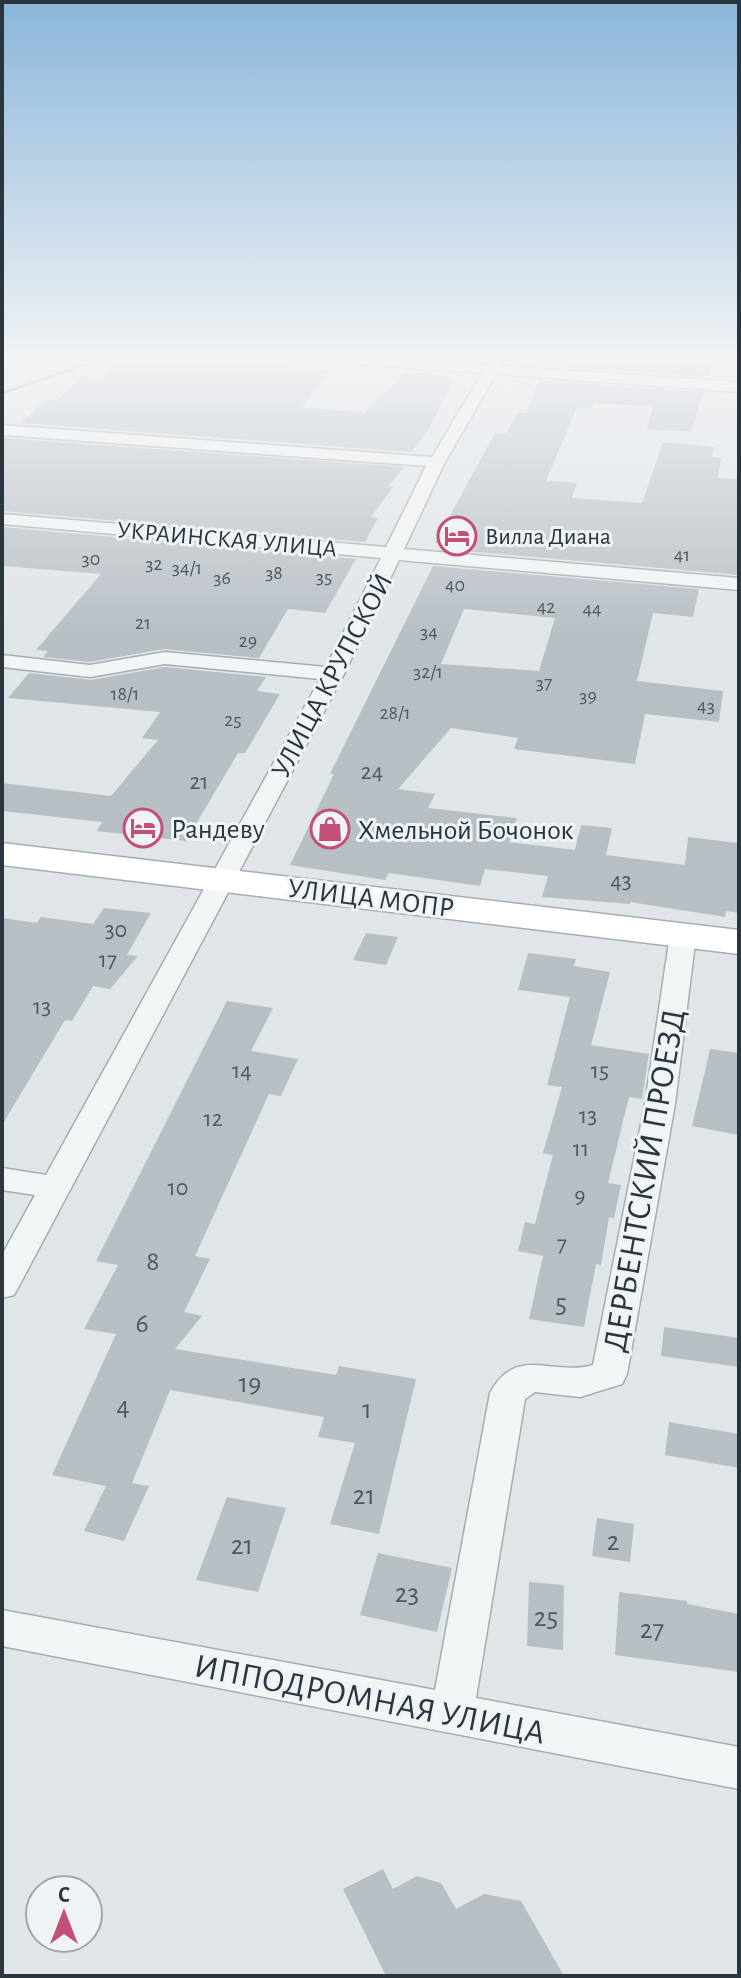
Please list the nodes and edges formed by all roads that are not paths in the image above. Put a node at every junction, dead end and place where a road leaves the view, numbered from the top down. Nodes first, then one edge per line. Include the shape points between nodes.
1 (278, 450) edge
2 (444, 450) edge
3 (437, 462) junction
4 (2, 519) edge
5 (395, 553) junction
6 (739, 584) edge
7 (2, 661) edge
8 (333, 674) junction
9 (2, 854) edge
10 (224, 879) junction
11 (683, 935) junction
12 (739, 942) edge
13 (2, 1179) edge
14 (56, 1187) junction
15 (2, 1286) edge
16 (2, 1628) edge
17 (452, 1714) junction
18 (739, 1768) edge

1 - 3 street
2 - 3 street, УЛИЦА КРУПСКОЙ
3 - 5 street, УЛИЦА КРУПСКОЙ
4 - 5 street, УКРАИНСКАЯ УЛИЦА
5 - 6 street, УКРАИНСКАЯ УЛИЦА
5 - 8 street, УЛИЦА КРУПСКОЙ
7 - 8 street via 90,671 165,658
8 - 10 street, УЛИЦА КРУПСКОЙ
9 - 10 main road, УЛИЦА МОПР
10 - 11 main road, УЛИЦА МОПР
10 - 14 street, УЛИЦА КРУПСКОЙ
11 - 12 main road, УЛИЦА МОПР
11 - 17 street, ДЕРБЕНТСКИЙ ПРОЕЗД via 660,1104 609,1374 580,1383 528,1377 508,1393
13 - 14 street
14 - 15 street, УЛИЦА КРУПСКОЙ
16 - 17 street, ИППОДРОМНАЯ УЛИЦА
17 - 18 street, ИППОДРОМНАЯ УЛИЦА

